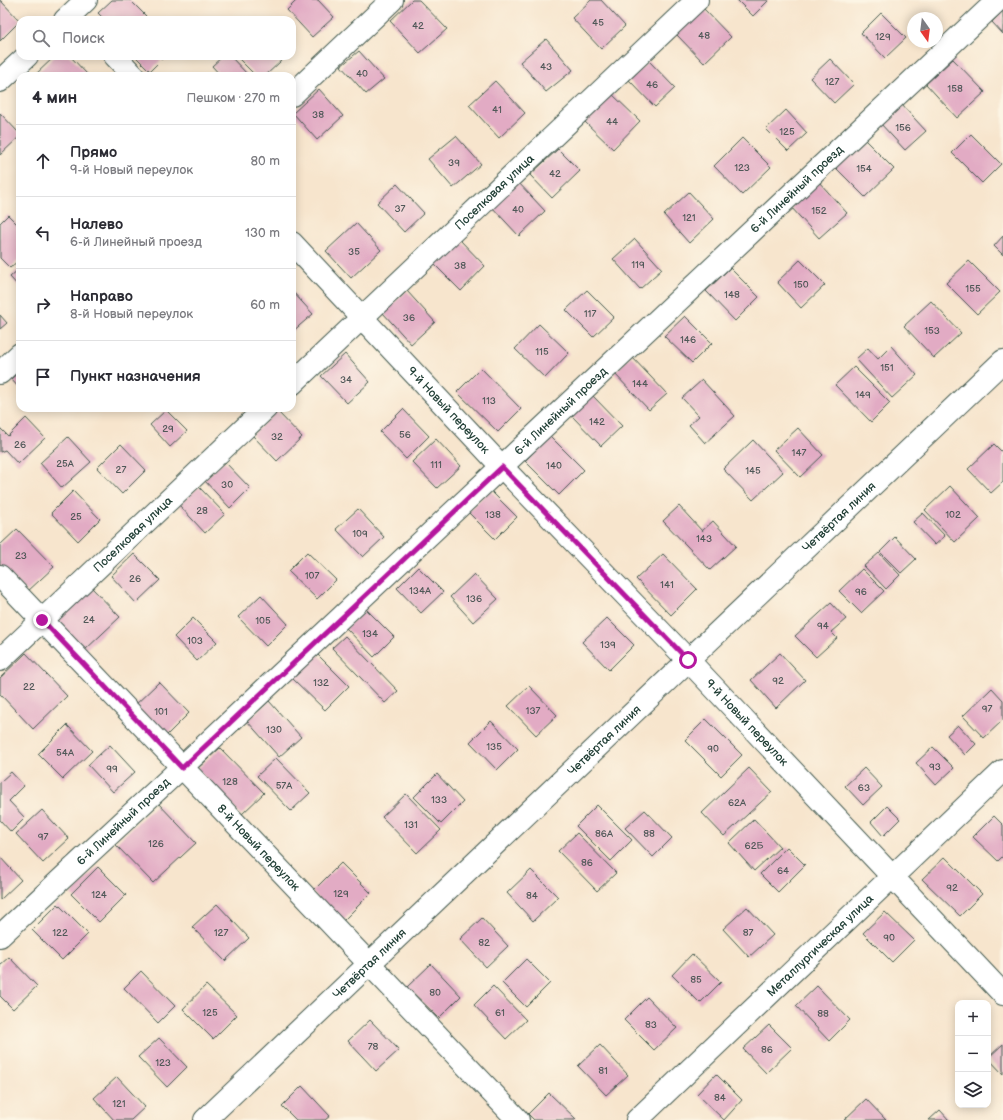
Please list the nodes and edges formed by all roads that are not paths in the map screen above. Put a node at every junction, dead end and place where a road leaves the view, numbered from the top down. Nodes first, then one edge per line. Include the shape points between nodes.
1 (392, 0) edge
2 (697, 0) edge
3 (998, 0) edge
4 (23, 60) edge
5 (119, 60) edge
6 (130, 72) edge
7 (0, 81) edge
8 (296, 90) edge
9 (296, 247) edge
10 (362, 317) junction
11 (16, 358) edge
12 (1003, 361) edge
13 (0, 373) edge
14 (296, 380) edge
15 (262, 412) edge
16 (502, 467) junction
17 (0, 576) edge
18 (42, 620) junction
19 (0, 660) edge
20 (688, 660) junction
21 (182, 768) junction
22 (1003, 771) edge
23 (892, 877) junction
24 (0, 936) edge
25 (369, 964) junction
26 (1003, 994) edge
27 (205, 1120) edge
28 (518, 1120) edge
29 (637, 1120) edge

1 - 8 street
2 - 10 street, Поселковая улица
3 - 16 street, 6-й Линейный проезд
4 - 7 street
5 - 6 street
9 - 10 street, 9-й Новый переулок
10 - 14 street, Поселковая улица
10 - 16 street, 9-й Новый переулок
11 - 13 street
12 - 20 street, Четвёртая линия
15 - 18 street, Поселковая улица
16 - 20 street, 9-й Новый переулок
16 - 21 street, 6-й Линейный проезд
17 - 18 street, 8-й Новый переулок
18 - 19 street, Поселковая улица
18 - 21 street, 8-й Новый переулок
20 - 23 street, 9-й Новый переулок
20 - 25 street, Четвёртая линия
21 - 24 street, 6-й Линейный проезд
21 - 25 street, 8-й Новый переулок
22 - 23 street, Металлургическая улица
23 - 26 street, 9-й Новый переулок
23 - 29 street, Металлургическая улица
25 - 27 street, Четвёртая линия
25 - 28 street, 8-й Новый переулок

